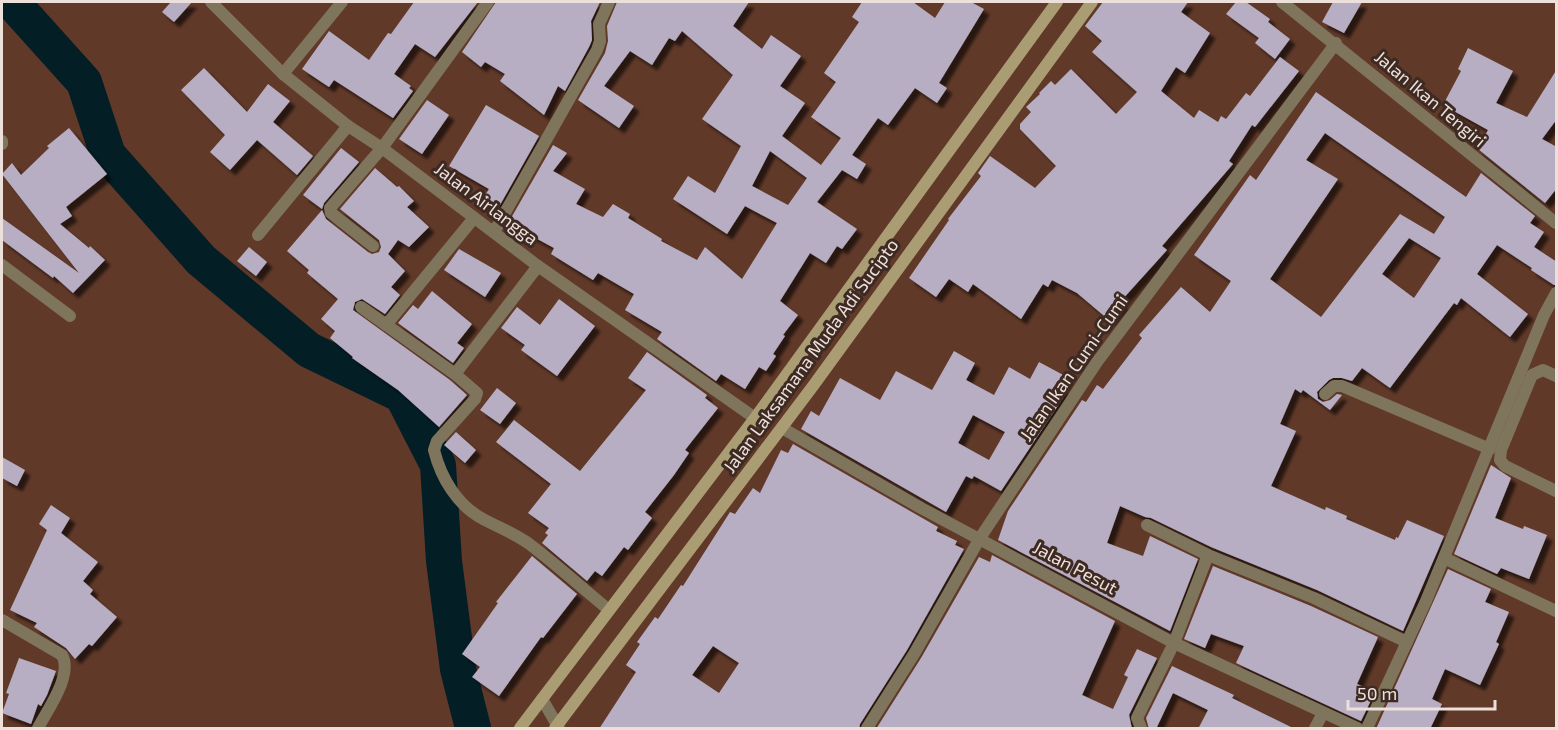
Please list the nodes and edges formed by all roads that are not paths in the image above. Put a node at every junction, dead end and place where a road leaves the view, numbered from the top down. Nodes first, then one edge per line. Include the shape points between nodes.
1 (211, 2) edge
2 (342, 2) edge
3 (488, 2) edge
4 (609, 2) edge
5 (1057, 2) edge
6 (1092, 2) edge
7 (1282, 2) edge
8 (1336, 44) junction
9 (283, 74) junction
10 (348, 126) junction
11 (382, 148) junction
12 (474, 218) junction
13 (1555, 218) edge
14 (494, 232) junction
15 (258, 235) dead end
16 (373, 246) dead end
17 (2, 265) edge
18 (538, 266) junction
19 (1557, 294) edge
20 (360, 307) dead end
21 (70, 316) dead end
22 (386, 325) junction
23 (455, 374) junction
24 (1557, 376) edge
25 (1325, 394) dead end
26 (755, 418) junction
27 (782, 428) junction
28 (1490, 449) junction
29 (1557, 491) edge
30 (1147, 525) dead end
31 (980, 538) junction
32 (1208, 555) junction
33 (1444, 558) junction
34 (609, 610) junction
35 (1557, 611) edge
36 (2, 620) edge
37 (1407, 642) junction
38 (1174, 643) junction
39 (543, 699) junction
40 (1323, 712) junction
41 (557, 727) edge
42 (38, 729) edge
43 (520, 729) edge
44 (867, 729) edge
45 (1141, 729) edge
46 (1316, 729) edge
47 (1357, 729) edge
48 (1367, 729) edge

1 - 9 street, Jalan Airlangga
2 - 9 street
3 - 11 street
4 - 14 street via 600,24 597,50
5 - 26 main road, Jalan Laksamana Muda Adi Sucipto
6 - 27 main road, Jalan Laksamana Muda Adi Sucipto
7 - 8 street, Jalan Ikan Tengiri
8 - 13 street, Jalan Ikan Tengiri via 1478,162
8 - 31 street, Jalan Ikan Cumi-Cumi via 1097,362
9 - 10 street, Jalan Airlangga
10 - 11 street, Jalan Airlangga
10 - 15 street
11 - 12 street, Jalan Airlangga
11 - 16 street via 330,210
12 - 14 street, Jalan Airlangga
12 - 22 street
14 - 18 street, Jalan Airlangga
17 - 21 street
18 - 23 street
18 - 26 street, Jalan Airlangga
19 - 28 street via 1544,315
20 - 22 street
22 - 23 street
23 - 34 street via 477,395 435,445 435,456 454,495 481,518 527,543
24 - 29 street via 1543,370 1532,375 1500,460
25 - 28 street via 1334,386 1342,386
26 - 34 main road, Jalan Laksamana Muda Adi Sucipto
27 - 31 street, Jalan Pesut
27 - 41 main road, Jalan Laksamana Muda Adi Sucipto
28 - 33 street
30 - 32 street
31 - 38 street, Jalan Pesut
31 - 44 street, Jalan Ikan Cumi-Cumi
32 - 37 street via 1314,598
32 - 38 street
33 - 35 street
33 - 37 street
34 - 39 main road, Jalan Laksamana Muda Adi Sucipto
36 - 42 street via 62,655 66,662 63,680
37 - 48 street
38 - 40 street, Jalan Pesut
38 - 45 street via 1137,718
39 - 41 street
39 - 43 main road, Jalan Laksamana Muda Adi Sucipto
40 - 46 street
40 - 47 street, Jalan Pesut

